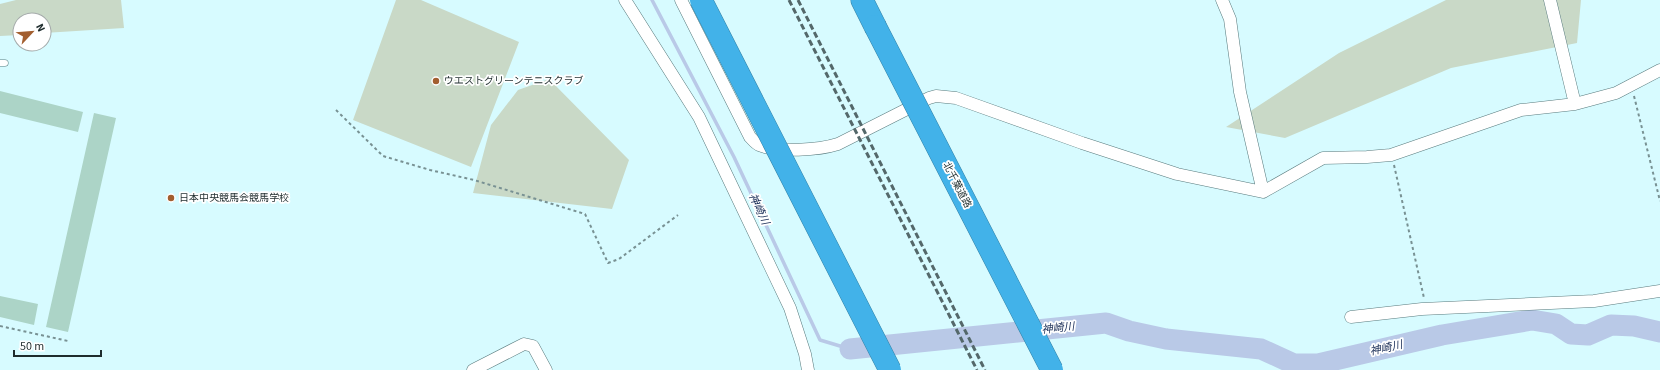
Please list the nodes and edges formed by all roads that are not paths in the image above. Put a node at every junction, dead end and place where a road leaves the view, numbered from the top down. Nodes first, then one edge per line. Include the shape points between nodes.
1 (625, 0) edge
2 (681, 0) edge
3 (701, 0) edge
4 (862, 0) edge
5 (1222, 0) edge
6 (1550, 0) edge
7 (1660, 70) edge
8 (1575, 104) junction
9 (1263, 192) junction
10 (1660, 291) edge
11 (1351, 317) dead end
12 (474, 370) edge
13 (546, 370) edge
14 (808, 370) edge
15 (890, 370) edge
16 (1052, 370) edge

1 - 14 street via 699,118 790,308
2 - 9 street via 750,136 759,145 786,149 828,147 929,98 944,96 1177,174
3 - 15 highway, bridge
4 - 16 highway, 北千葉道路, bridge
5 - 9 street via 1230,19 1240,92
6 - 8 street
7 - 8 street via 1616,93
8 - 9 street via 1521,110 1391,155 1323,158
10 - 11 street via 1594,301 1426,309
12 - 13 street via 524,344 534,346

